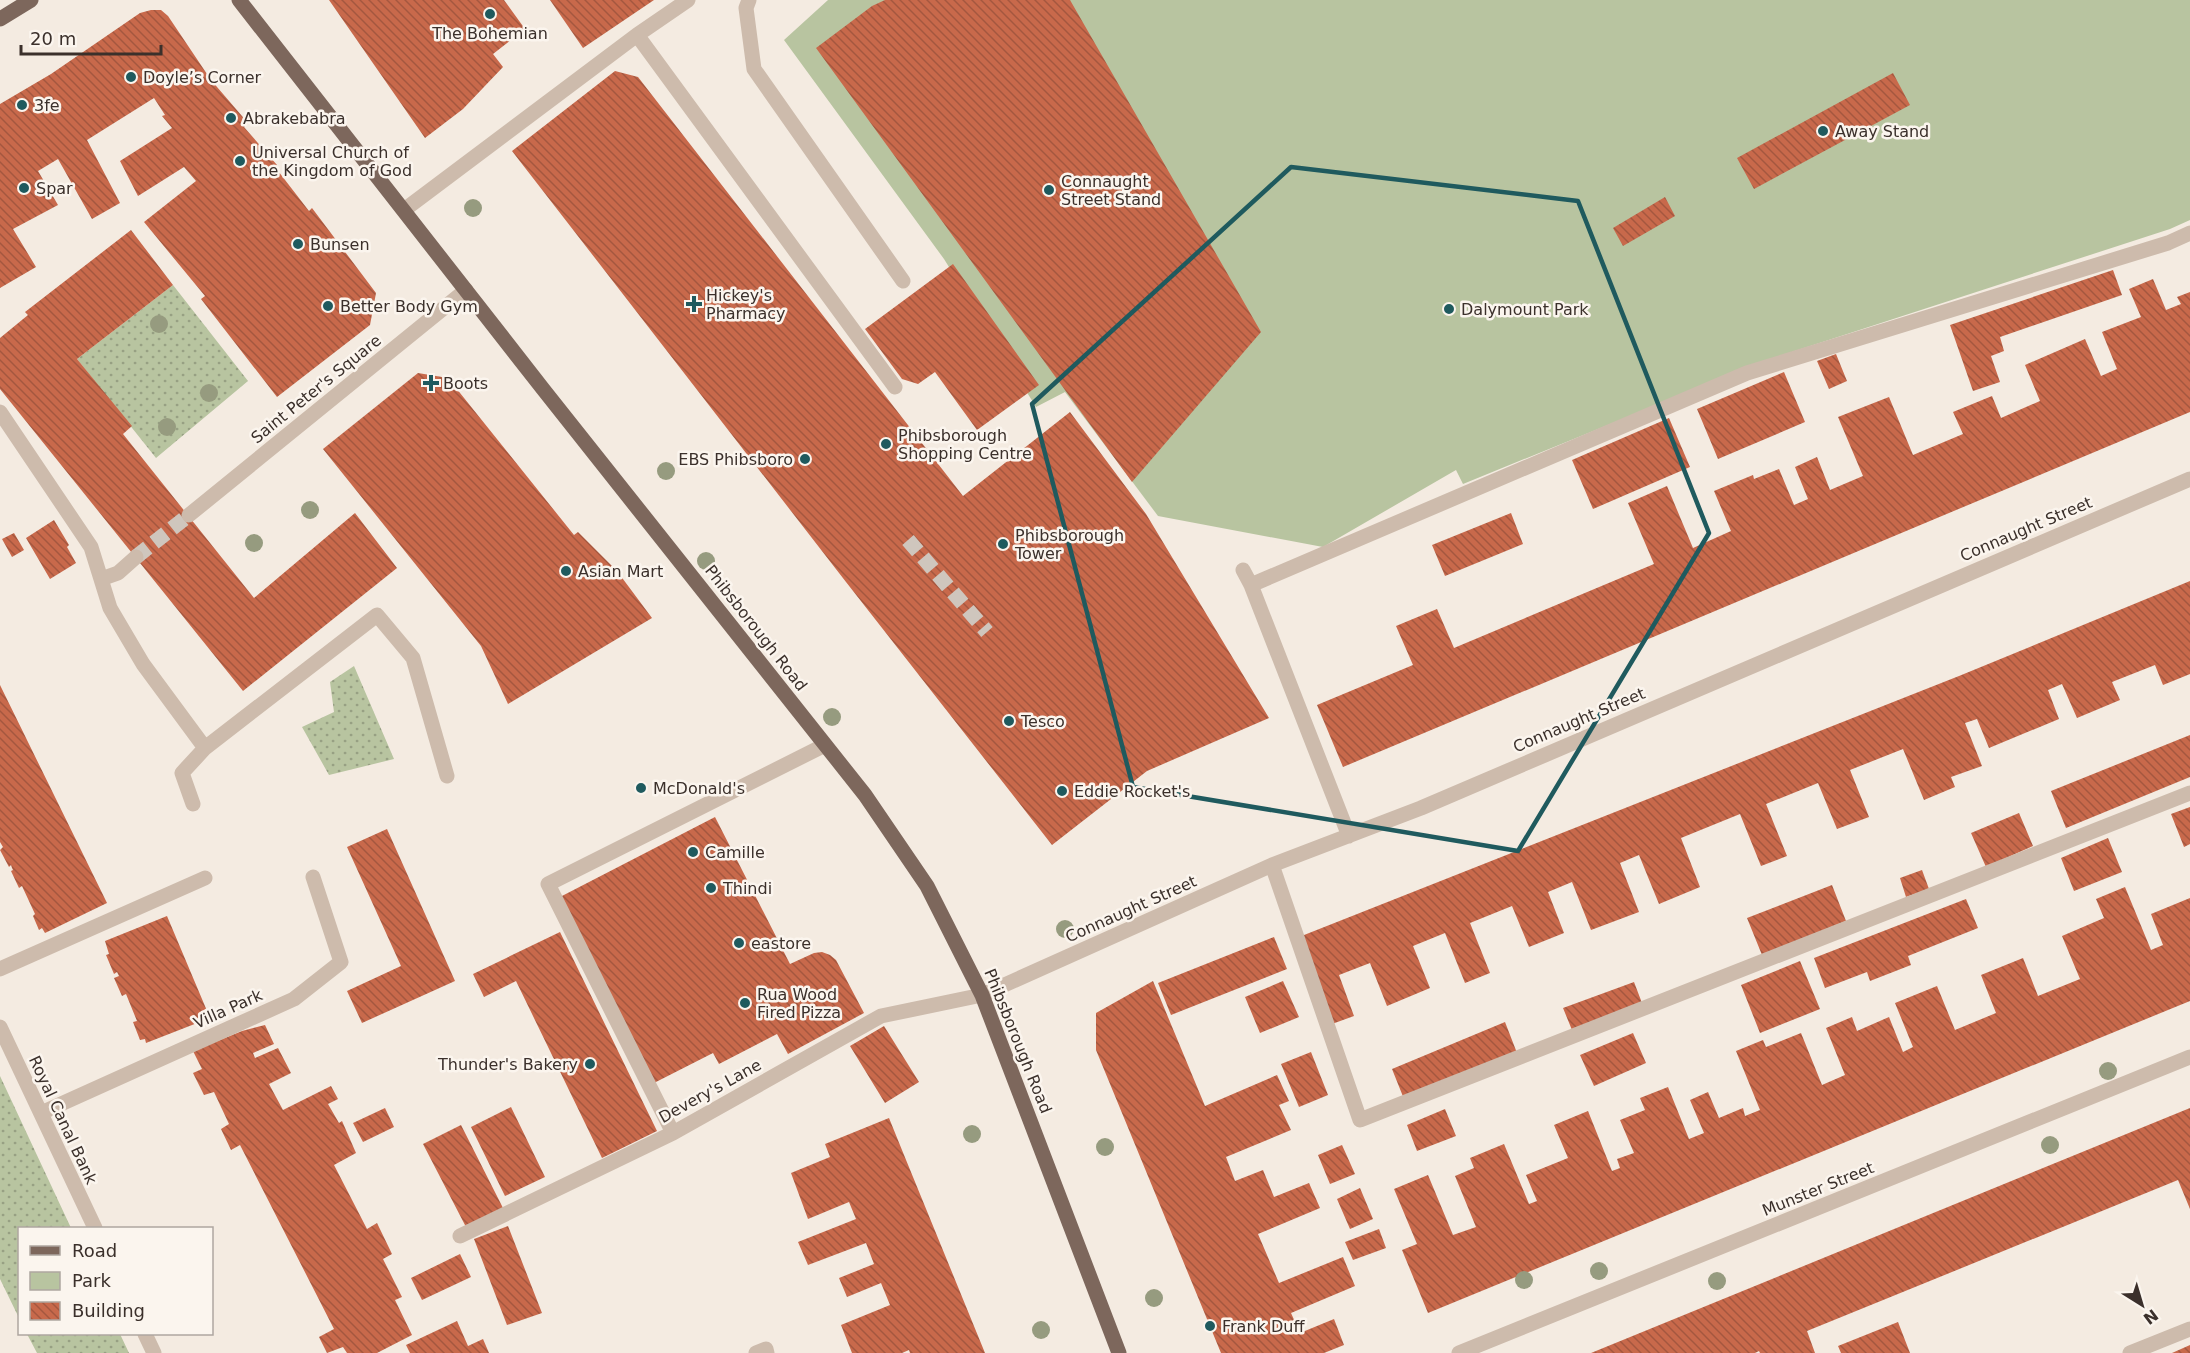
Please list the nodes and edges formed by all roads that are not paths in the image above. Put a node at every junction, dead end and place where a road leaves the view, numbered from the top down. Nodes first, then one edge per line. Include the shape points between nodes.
1 (32, 0) edge
2 (239, 0) edge
3 (688, 0) edge
4 (749, 0) edge
5 (0, 19) edge
6 (637, 35) junction
7 (404, 210) junction
8 (2190, 233) edge
9 (903, 280) dead end
10 (466, 290) junction
11 (895, 387) dead end
12 (0, 412) edge
13 (2190, 479) edge
14 (189, 515) tunnel mouth
15 (136, 557) tunnel mouth
16 (1243, 570) dead end
17 (101, 579) junction
18 (1251, 585) junction
19 (825, 745) junction
20 (205, 748) junction
21 (447, 776) dead end
22 (2190, 794) edge
23 (194, 804) dead end
24 (1349, 836) junction
25 (1272, 865) junction
26 (313, 877) dead end
27 (205, 878) dead end
28 (0, 969) edge
29 (982, 995) junction
30 (2, 1035) edge
31 (2190, 1057) edge
32 (41, 1113) junction
33 (673, 1133) junction
34 (95, 1227) edge
35 (460, 1236) dead end
36 (2190, 1329) edge
37 (145, 1335) edge
38 (154, 1353) edge
39 (756, 1353) edge
40 (767, 1353) edge
41 (1119, 1353) edge
42 (1459, 1353) edge
43 (2130, 1353) edge

1 - 5 main road
2 - 7 main road, Phibsborough Road
3 - 6 street
4 - 9 street via 754,69
6 - 7 street
6 - 11 street
7 - 10 main road, Phibsborough Road
8 - 18 street via 1747,373
10 - 14 street, Saint Peter's Square
10 - 19 main road, Phibsborough Road
12 - 17 street via 91,547
13 - 24 street, Connaught Street
15 - 17 street via 118,573
16 - 18 street
17 - 20 street via 110,608 143,664
18 - 24 street
19 - 29 main road, Phibsborough Road via 865,795 927,886
19 - 33 street via 548,884
20 - 21 street via 377,615 413,658
20 - 23 street via 182,773
22 - 25 street via 1360,1120
24 - 25 street, Connaught Street
25 - 29 street, Connaught Street
26 - 32 street, Villa Park via 341,962 294,999
27 - 28 street
29 - 33 street, Devery's Lane via 881,1016
29 - 41 main road, Phibsborough Road
30 - 32 street, Royal Canal Bank
31 - 42 street, Munster Street
32 - 34 street, Royal Canal Bank
33 - 35 street, Devery's Lane
36 - 43 street
37 - 38 street
39 - 40 street via 765,1349

